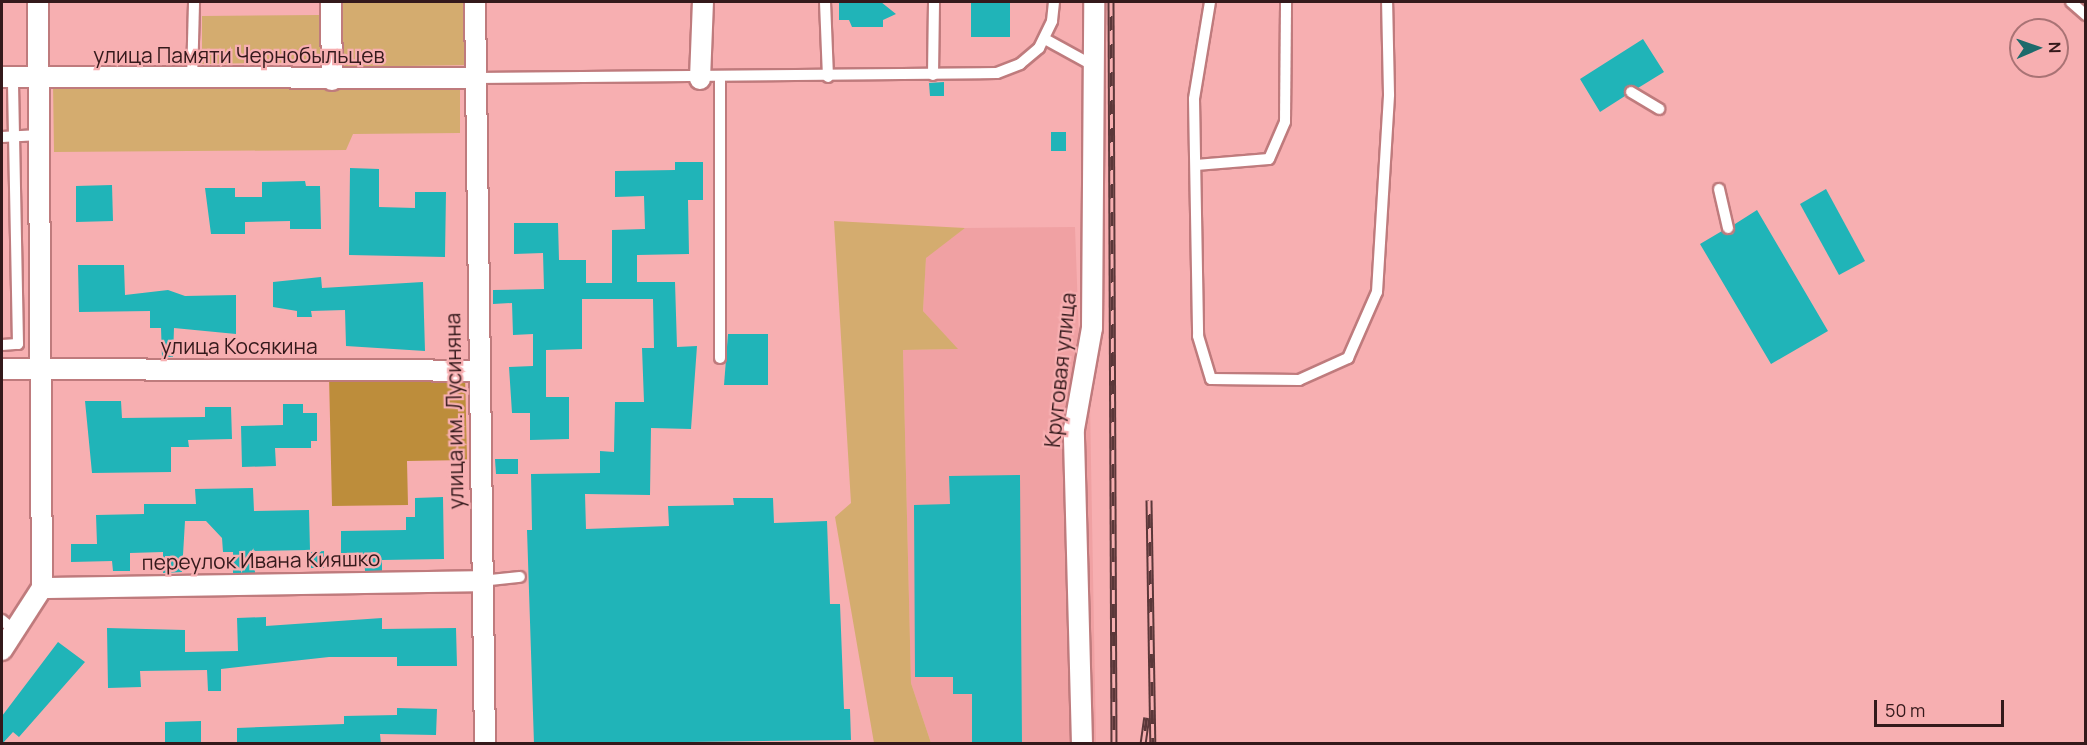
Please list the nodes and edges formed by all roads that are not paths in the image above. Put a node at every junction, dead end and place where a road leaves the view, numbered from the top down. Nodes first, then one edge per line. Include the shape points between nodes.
1 (39, 2) edge
2 (194, 2) edge
3 (331, 2) edge
4 (475, 2) edge
5 (703, 2) edge
6 (825, 2) edge
7 (934, 2) edge
8 (1054, 2) edge
9 (1094, 2) edge
10 (1210, 2) edge
11 (1286, 2) edge
12 (1387, 2) edge
13 (2071, 2) edge
14 (2085, 15) edge
15 (1045, 39) junction
16 (1094, 66) junction
17 (933, 75) junction
18 (7, 77) edge
19 (828, 77) junction
20 (476, 78) junction
21 (39, 79) junction
22 (700, 79) junction
23 (720, 79) junction
24 (192, 80) junction
25 (332, 80) junction
26 (1631, 92) dead end
27 (1659, 110) dead end
28 (40, 135) junction
29 (2, 137) edge
30 (14, 137) junction
31 (1196, 165) junction
32 (1719, 189) dead end
33 (1728, 228) dead end
34 (2, 345) edge
35 (720, 358) dead end
36 (2, 369) edge
37 (37, 369) junction
38 (477, 371) junction
39 (520, 578) dead end
40 (481, 581) junction
41 (42, 588) junction
42 (8, 625) edge
43 (2, 650) edge
44 (485, 744) edge
45 (1082, 744) edge

1 - 21 street
2 - 24 lane
3 - 25 street
4 - 20 street, улица им. Лусиняна
5 - 22 street
6 - 19 lane
7 - 17 lane
8 - 15 lane
9 - 16 street, Круговая улица
10 - 31 lane via 1194,99
11 - 31 lane via 1285,122 1269,159
12 - 31 lane via 1389,94 1377,292 1348,358 1299,380 1211,379 1198,336
13 - 14 lane
15 - 16 lane
15 - 17 lane via 1009,70
16 - 45 street, Круговая улица via 1092,328 1074,429
17 - 19 lane
18 - 21 street, улица Памяти Чернобыльцев
18 - 30 lane
19 - 23 lane
20 - 22 lane
20 - 25 street, улица Памяти Чернобыльцев
20 - 38 street, улица им. Лусиняна
21 - 24 street, улица Памяти Чернобыльцев
21 - 28 street
22 - 23 lane
23 - 35 lane
24 - 25 street, улица Памяти Чернобыльцев
26 - 27 lane
28 - 30 lane
28 - 37 street
29 - 30 lane
30 - 34 lane via 18,344
32 - 33 lane
36 - 37 street, улица Косякина
37 - 38 street, улица Косякина
37 - 41 street
38 - 40 street, улица им. Лусиняна
39 - 40 lane
40 - 41 street, переулок Ивана Кияшко
40 - 44 street, улица им. Лусиняна
41 - 42 street
42 - 43 street

